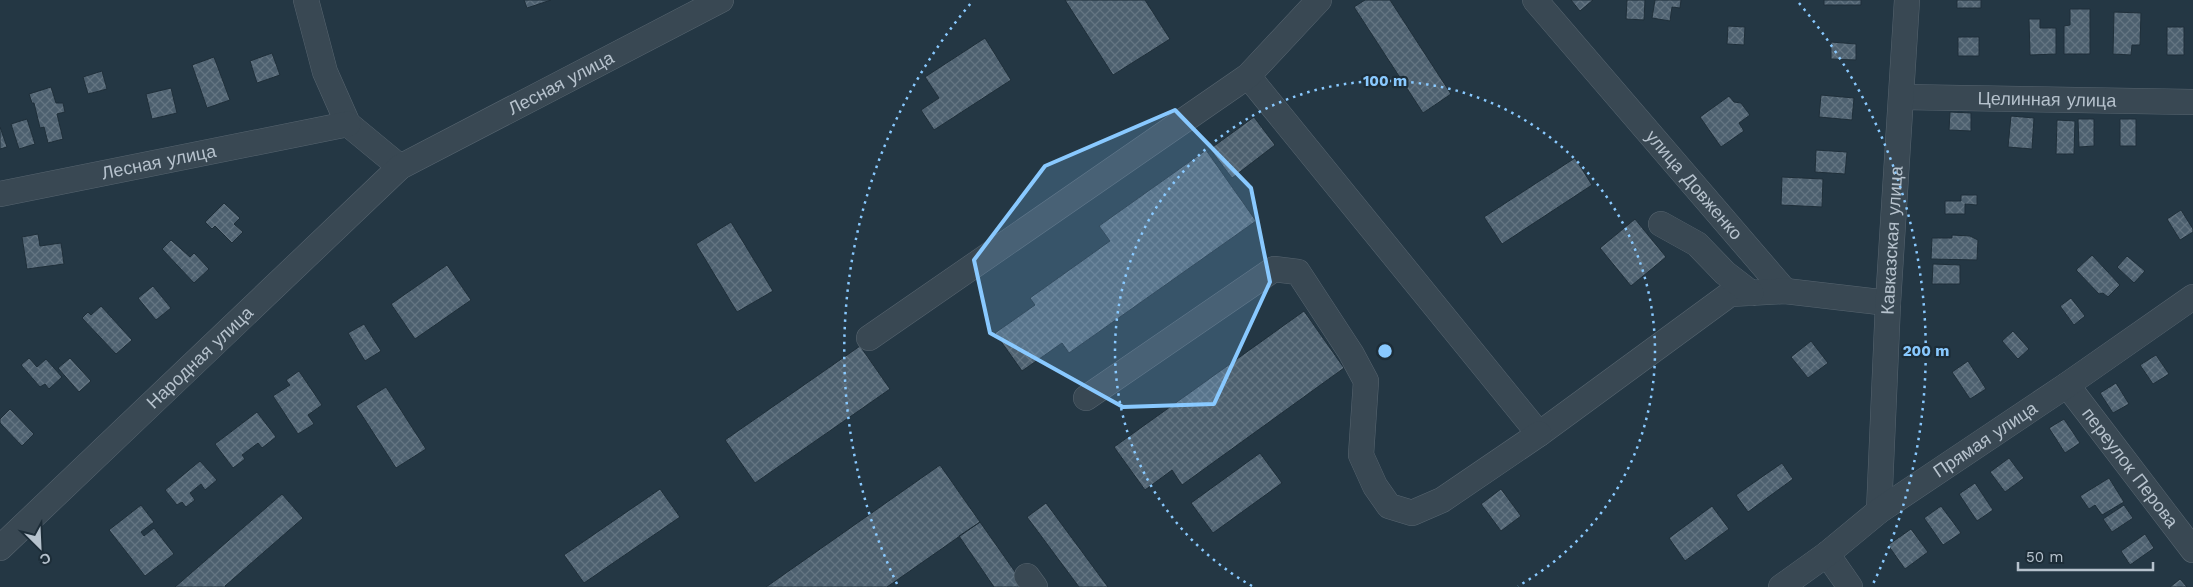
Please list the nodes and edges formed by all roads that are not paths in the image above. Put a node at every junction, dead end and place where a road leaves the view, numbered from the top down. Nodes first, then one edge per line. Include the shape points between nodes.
1 (306, 0) edge
2 (721, 0) edge
3 (1319, 0) edge
4 (1535, 0) edge
5 (1907, 0) edge
6 (1248, 76) junction
7 (1902, 97) junction
8 (2193, 102) edge
9 (348, 124) junction
10 (400, 167) junction
11 (0, 194) edge
12 (1661, 224) dead end
13 (1785, 291) junction
14 (1751, 293) junction
15 (2193, 297) edge
16 (1888, 303) junction
17 (869, 338) dead end
18 (2067, 385) junction
19 (1086, 398) dead end
20 (1540, 434) junction
21 (1879, 512) junction
22 (0, 548) edge
23 (2193, 550) edge
24 (1827, 554) junction
25 (1781, 587) edge
26 (1850, 587) edge

1 - 9 street via 325,72
2 - 10 street, Лесная улица
3 - 6 street
4 - 13 street, улица Довженко
5 - 7 street, Кавказская улица
6 - 17 street
6 - 20 street
7 - 8 street, Целинная улица
7 - 16 street, Кавказская улица
9 - 10 street
9 - 11 street, Лесная улица
10 - 22 street, Народная улица
12 - 14 street via 1697,244 1725,273
13 - 14 street
13 - 16 street
14 - 20 street via 1730,294
15 - 18 street, Прямая улица
16 - 21 street, Кавказская улица
18 - 21 street, Прямая улица
18 - 23 street, переулок Перова
19 - 20 street via 1274,268 1298,272 1366,381 1361,454 1375,486 1389,506 1412,513 1442,500
21 - 24 street, Прямая улица
24 - 25 street, Прямая улица
24 - 26 street

